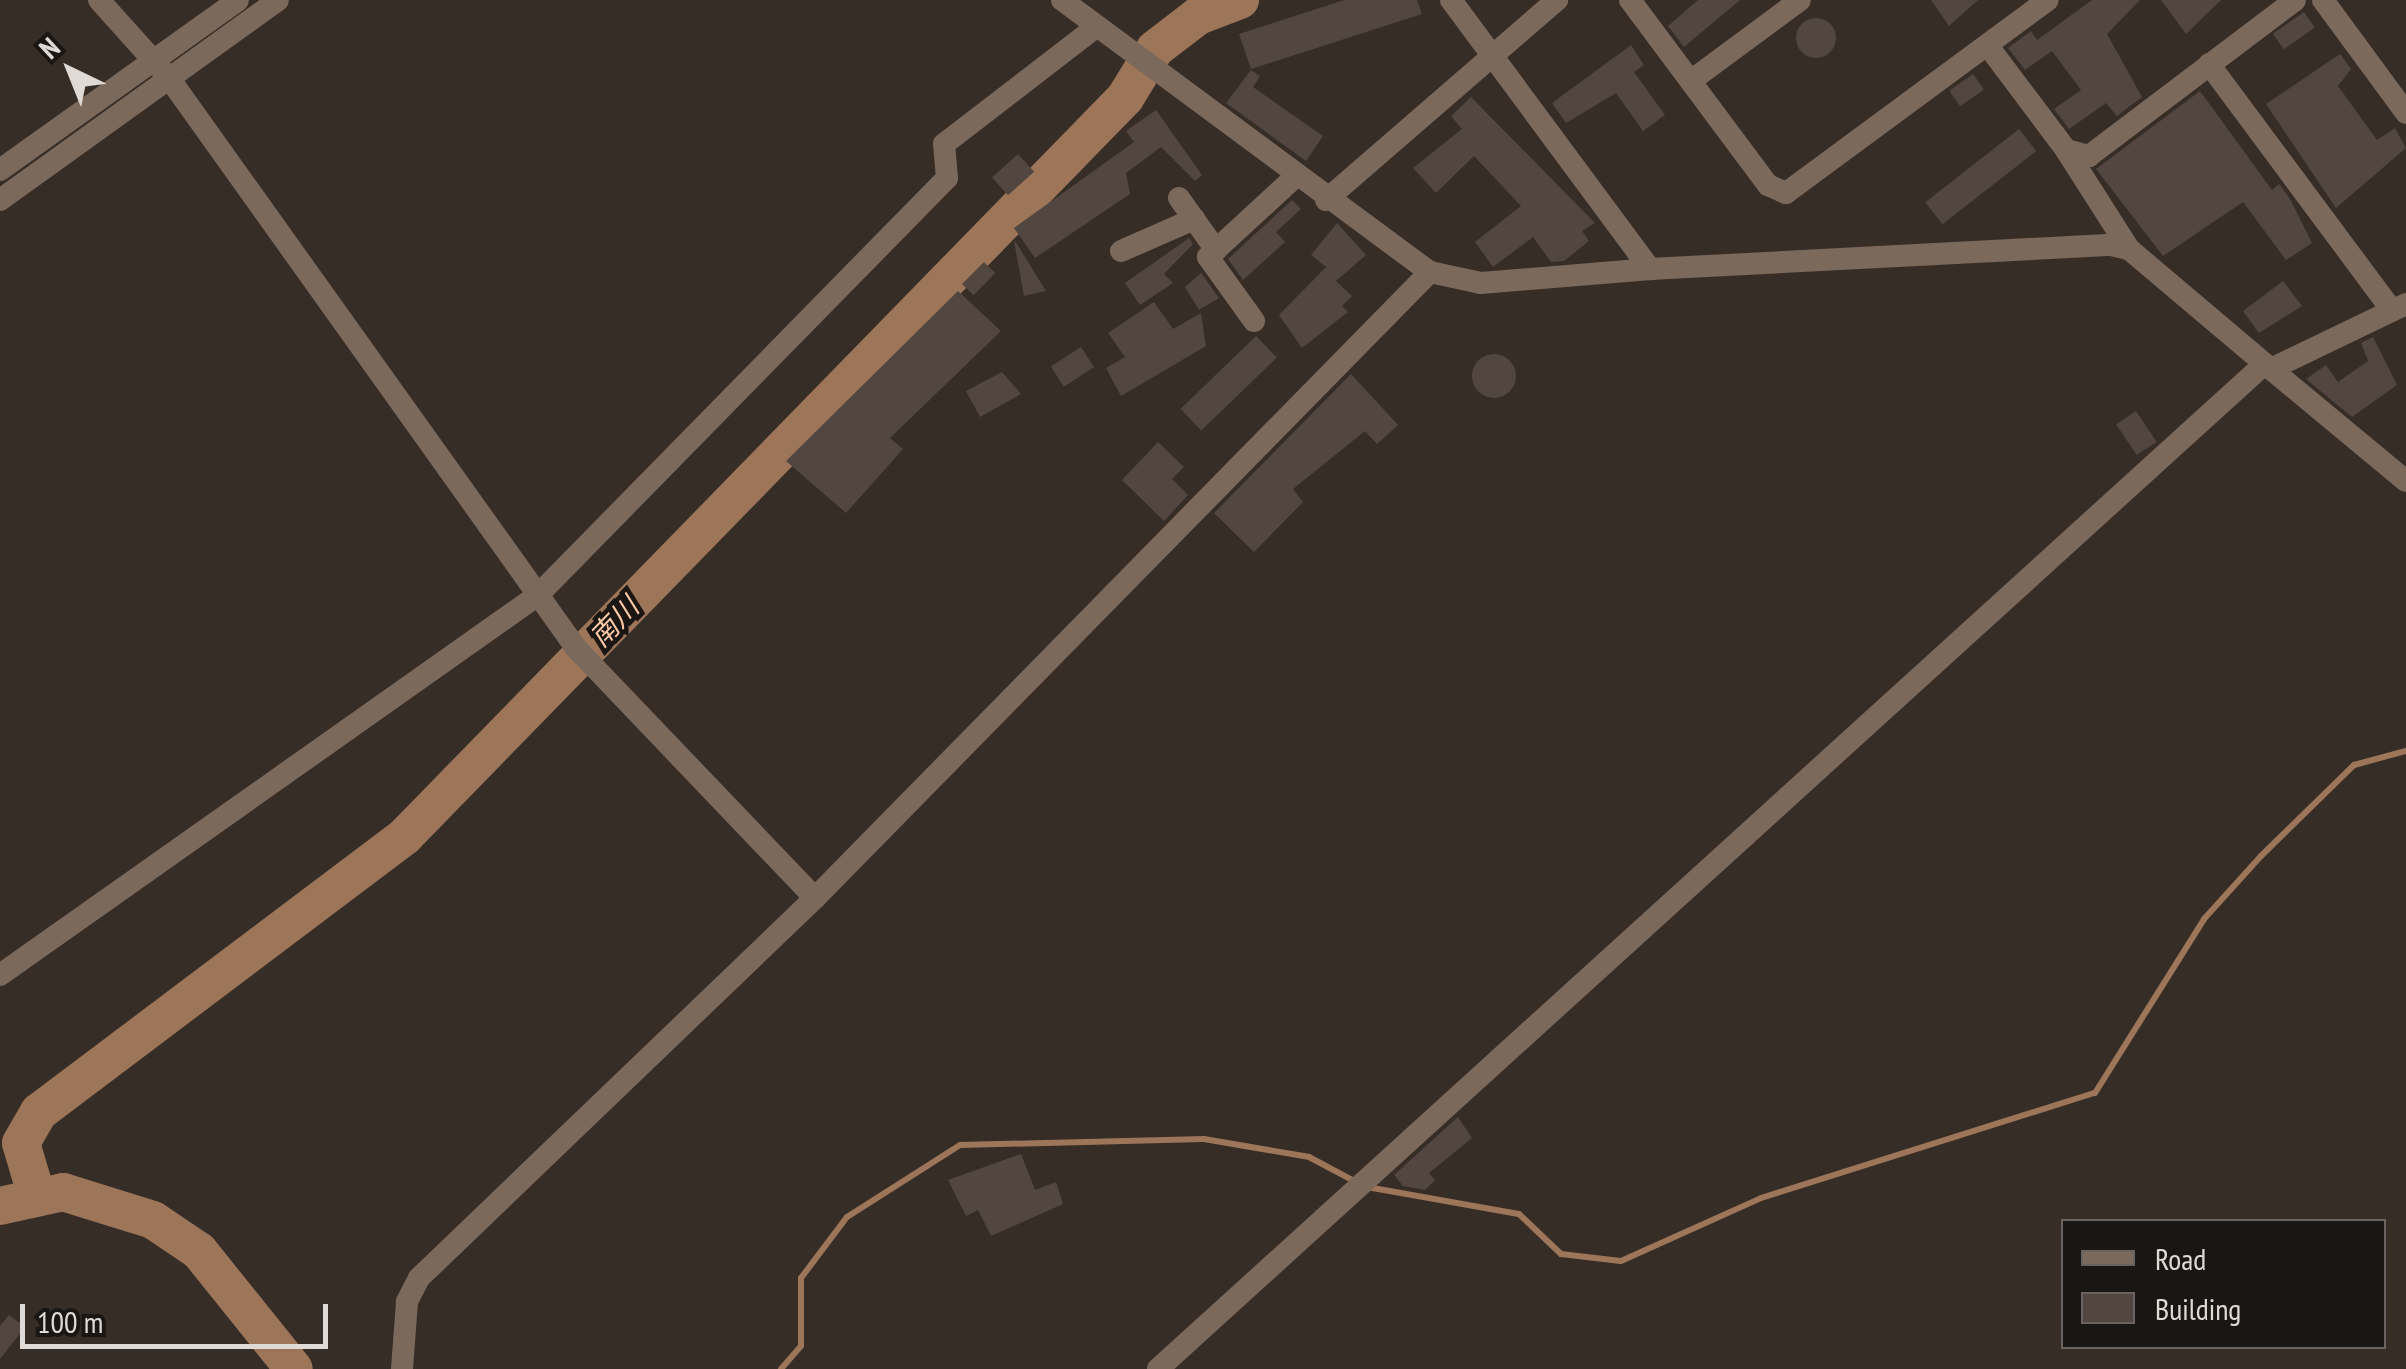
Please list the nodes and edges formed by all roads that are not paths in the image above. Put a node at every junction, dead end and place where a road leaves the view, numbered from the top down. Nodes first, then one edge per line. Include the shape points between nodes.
1 (99, 0) edge
2 (238, 0) edge
3 (278, 0) edge
4 (1062, 0) edge
5 (1451, 0) edge
6 (1557, 0) edge
7 (1630, 0) edge
8 (1800, 0) edge
9 (2048, 0) edge
10 (2295, 0) edge
11 (2323, 0) edge
12 (1104, 33) junction
13 (1988, 46) junction
14 (1493, 57) junction
15 (154, 59) junction
16 (2209, 64) junction
17 (169, 78) junction
18 (1692, 80) junction
19 (2406, 113) edge
20 (2066, 150) junction
21 (0, 170) edge
22 (1295, 177) junction
23 (1179, 198) dead end
24 (0, 200) edge
25 (1326, 200) junction
26 (1194, 219) junction
27 (2129, 249) junction
28 (1121, 250) dead end
29 (1216, 250) junction
30 (1650, 269) junction
31 (1430, 272) junction
32 (2399, 306) edge
33 (1254, 321) dead end
34 (2266, 368) junction
35 (2404, 478) edge
36 (538, 595) junction
37 (815, 898) junction
38 (0, 974) edge
39 (402, 1369) edge
40 (1158, 1369) edge

1 - 15 street
2 - 15 street
3 - 17 street
4 - 12 street
5 - 14 street
6 - 14 street
7 - 18 street
8 - 18 street
9 - 13 street
10 - 16 street
11 - 19 street
12 - 22 street
12 - 36 street via 944,144 946,178
13 - 18 street via 1786,193 1768,185
13 - 20 street
14 - 25 street
14 - 30 street
15 - 17 street
15 - 21 street
16 - 20 street via 2090,156
16 - 32 street
17 - 24 street
17 - 36 street
20 - 27 street
22 - 25 street
22 - 29 street
23 - 26 street
25 - 31 street
26 - 28 street
26 - 29 street
27 - 30 street
27 - 34 street
29 - 33 street via 1208,257
30 - 31 street via 1482,284
31 - 37 street
32 - 34 street
34 - 35 street
34 - 40 street
36 - 37 street via 582,654
36 - 38 street
37 - 39 street via 419,1278 407,1302

